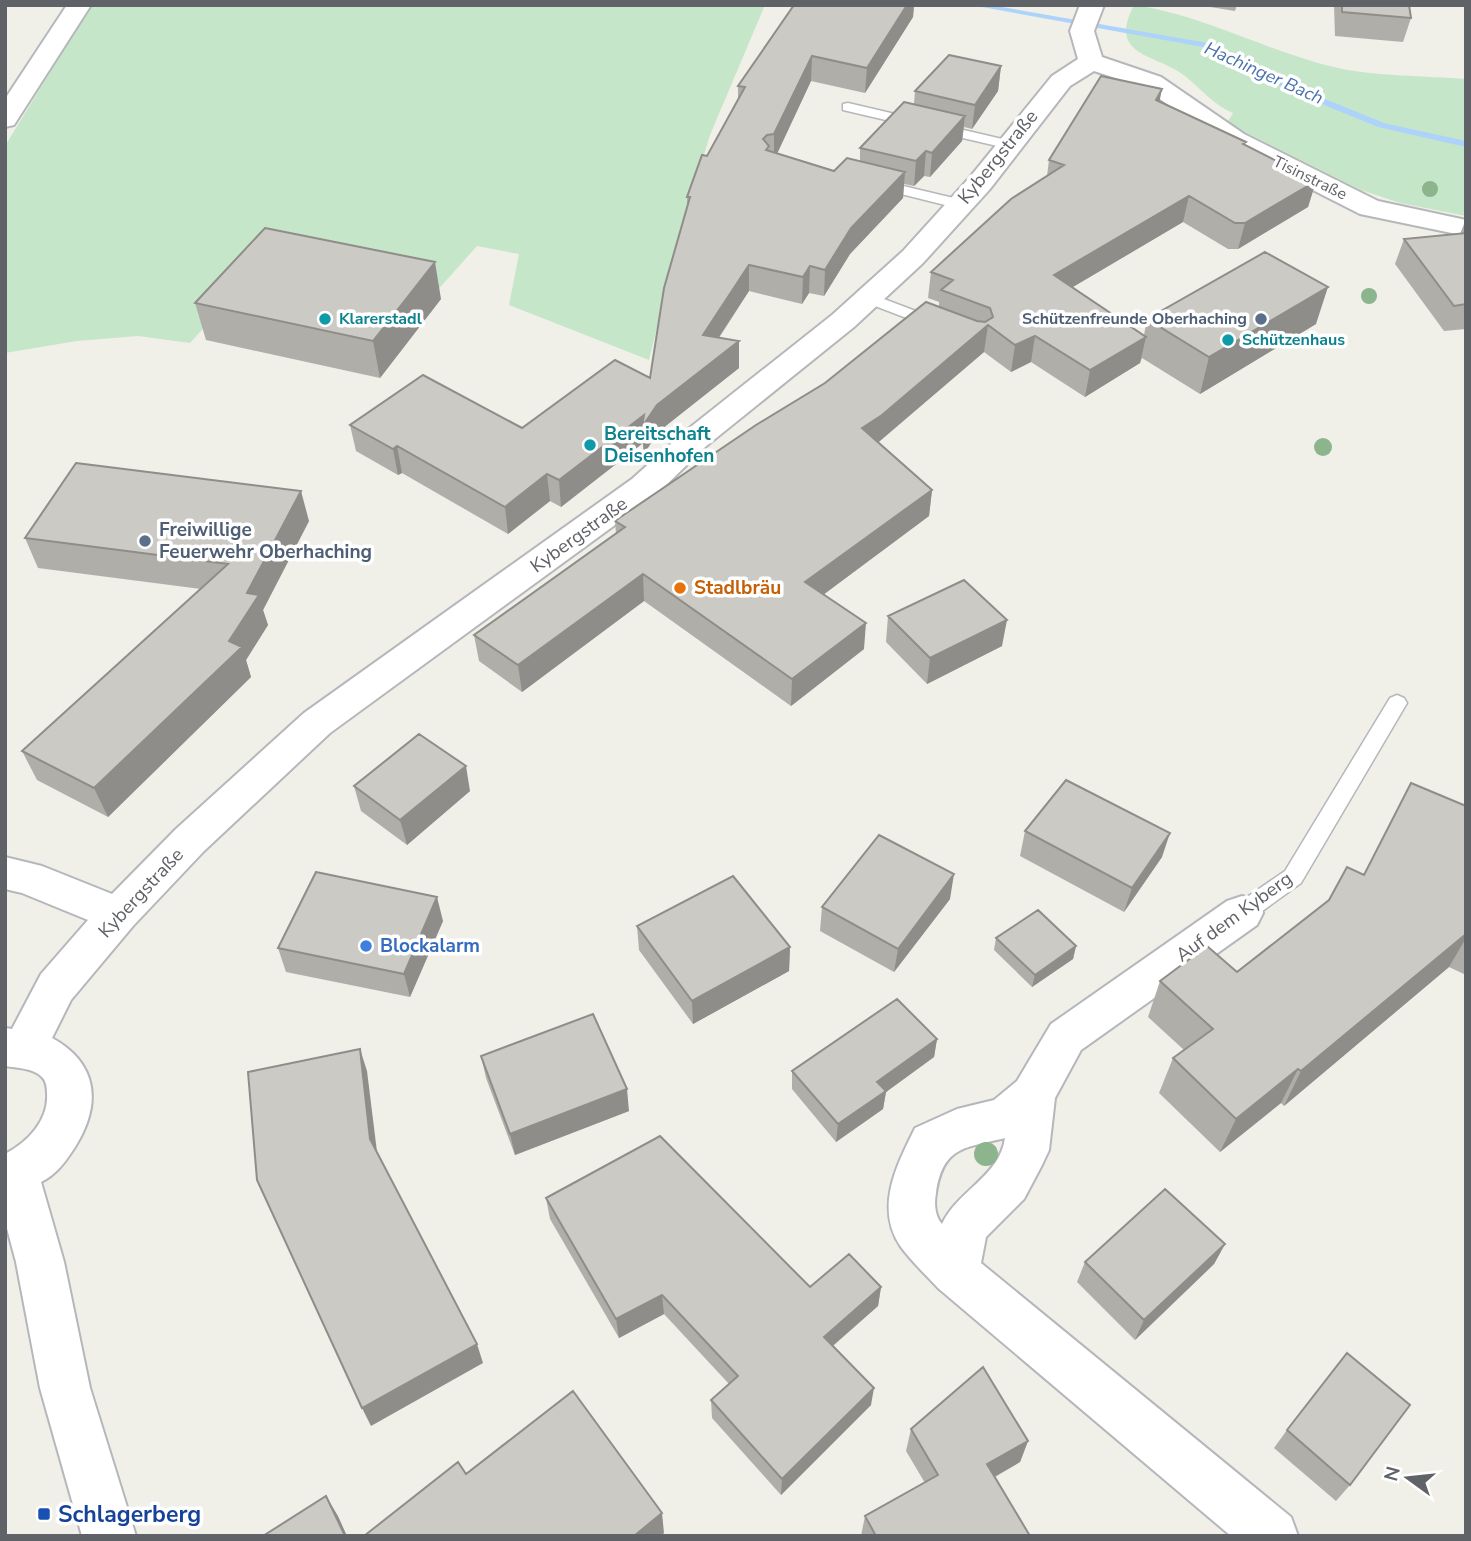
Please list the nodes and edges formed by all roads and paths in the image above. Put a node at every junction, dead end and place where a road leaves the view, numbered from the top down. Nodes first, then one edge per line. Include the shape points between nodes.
1 (79, 5) edge
2 (1087, 17) edge
3 (1091, 62) junction
4 (848, 107) dead end
5 (5, 119) edge
6 (1010, 145) junction
7 (863, 181) edge
8 (961, 204) junction
9 (1466, 228) edge
10 (868, 298) junction
11 (957, 332) edge
12 (1397, 703) dead end
13 (5, 873) edge
14 (1242, 913) joint
15 (118, 914) junction
16 (15, 1047) edge
17 (1032, 1095) junction
18 (11, 1175) edge
19 (955, 1272) junction
20 (109, 1536) edge
21 (1272, 1536) edge

1 - 5 street
2 - 3 street
3 - 6 street, Kybergstraße via 1061,81
3 - 9 street, Tisinstraße via 1152,82 1235,140 1370,208
4 - 6 lane
6 - 8 street, Kybergstraße
7 - 8 lane
8 - 10 street, Kybergstraße
10 - 11 lane
10 - 15 street, Kybergstraße via 694,440 644,487 317,723
12 - 14 lane, Auf dem Kyberg via 1293,877
13 - 15 street
14 - 17 street, Auf dem Kyberg via 1066,1037
15 - 16 street, Kybergstraße via 55,987
16 - 18 street, Kybergstraße via 51,1056 67,1074 73,1100 65,1127 45,1153
17 - 19 street, Auf dem Kyberg via 1026,1150 1008,1184 965,1226
17 - 19 street, Auf dem Kyberg via 1007,1117 957,1130 931,1143 915,1178 911,1202 916,1230
18 - 20 street, Kybergstraße via 40,1262 65,1388
19 - 21 street, Auf dem Kyberg

